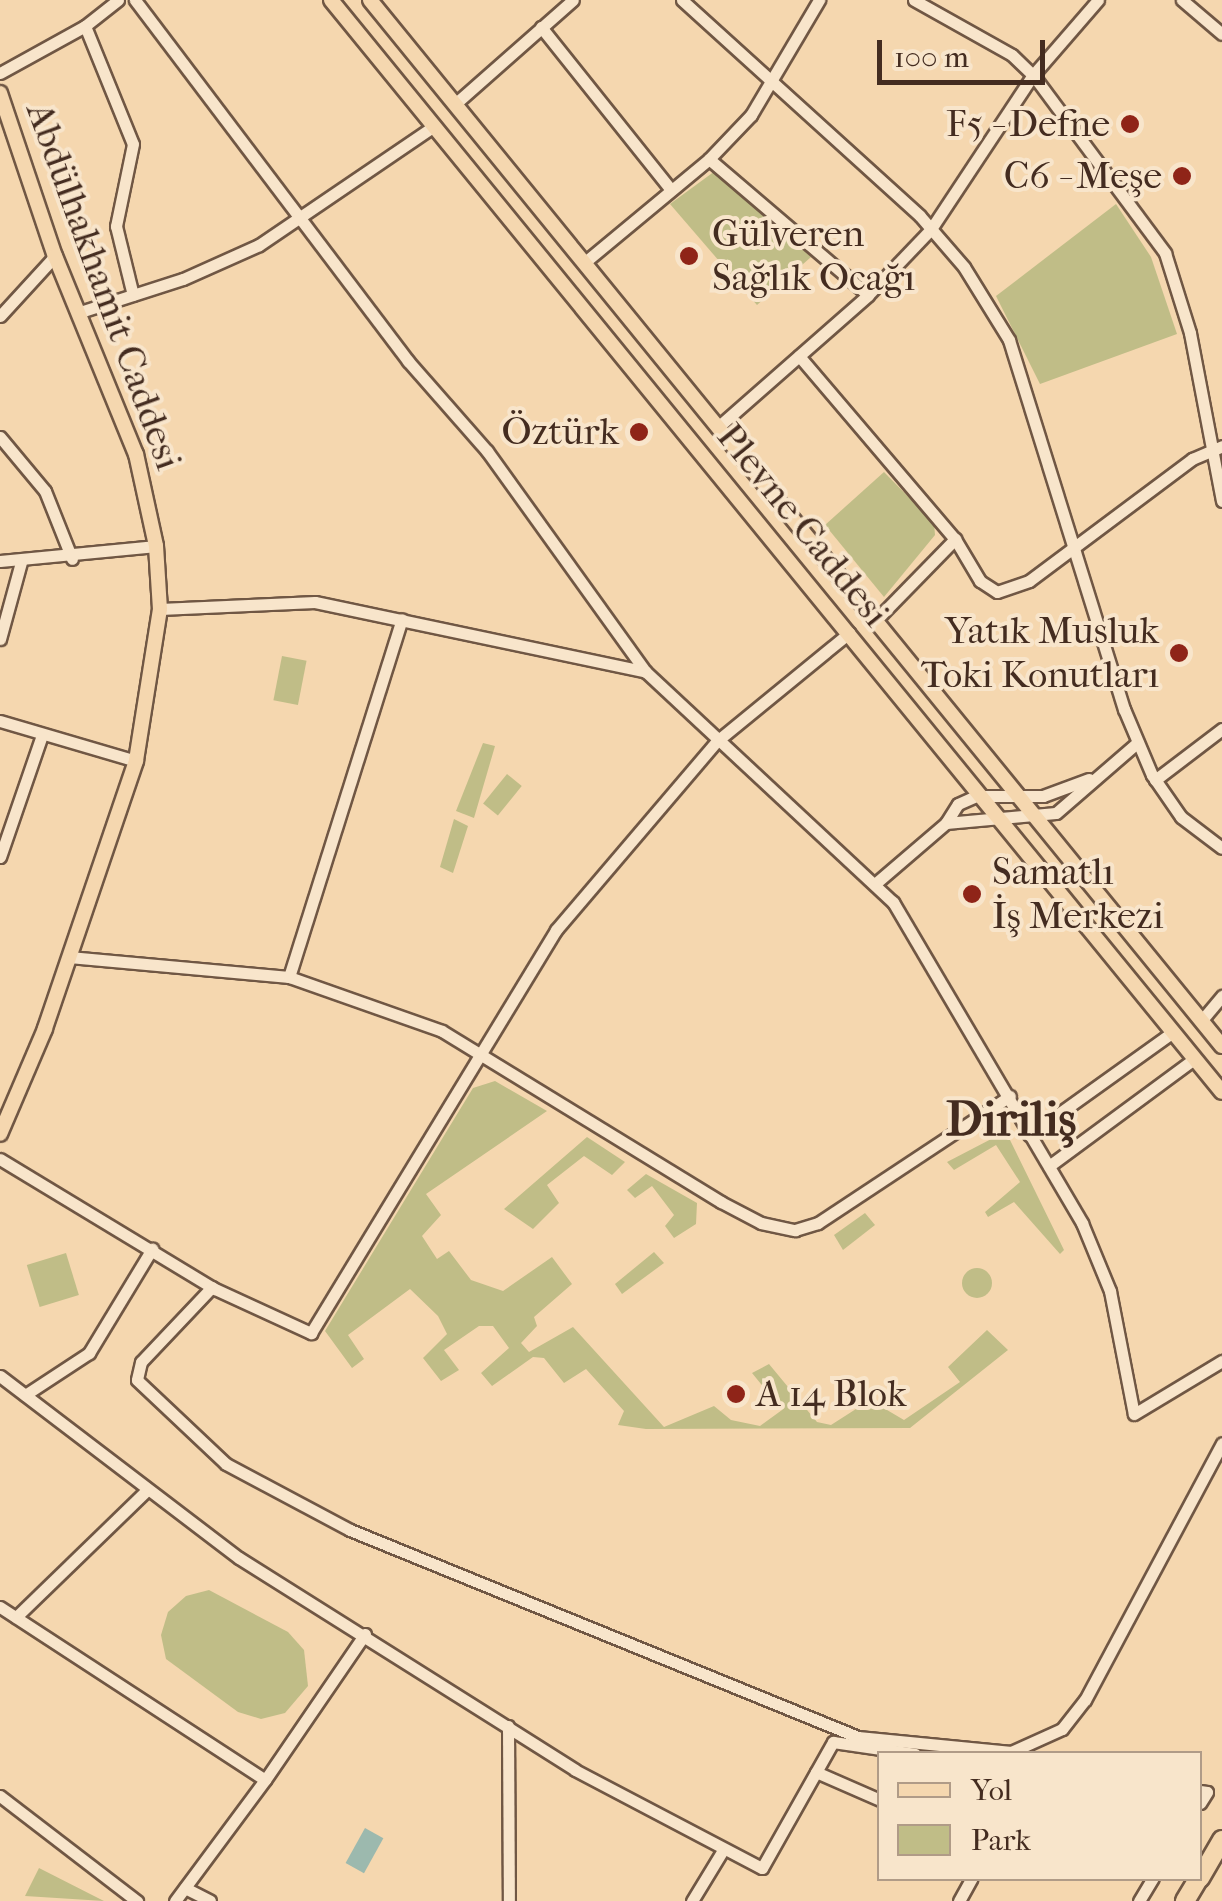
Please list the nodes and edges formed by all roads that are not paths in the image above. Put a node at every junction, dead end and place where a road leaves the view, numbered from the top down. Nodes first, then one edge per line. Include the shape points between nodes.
1 (118, 0) edge
2 (134, 0) edge
3 (331, 0) edge
4 (370, 0) edge
5 (572, 0) edge
6 (682, 0) edge
7 (818, 0) edge
8 (914, 0) edge
9 (1098, 0) edge
10 (1182, 0) edge
11 (85, 26) junction
12 (540, 27) junction
13 (1222, 34) edge
14 (0, 73) edge
15 (1034, 75) junction
16 (770, 86) junction
17 (0, 93) edge
18 (456, 104) junction
19 (434, 126) junction
20 (709, 159) junction
21 (670, 190) junction
22 (304, 218) junction
23 (931, 228) junction
24 (55, 256) junction
25 (584, 262) junction
26 (133, 295) junction
27 (868, 295) junction
28 (77, 313) junction
29 (0, 316) edge
30 (799, 356) junction
31 (718, 427) junction
32 (0, 436) edge
33 (1216, 447) edge
34 (1222, 501) edge
35 (955, 539) junction
36 (156, 546) junction
37 (1078, 549) junction
38 (72, 559) junction
39 (0, 561) edge
40 (21, 562) junction
41 (160, 608) junction
42 (877, 618) junction
43 (402, 619) junction
44 (849, 633) junction
45 (0, 639) edge
46 (646, 672) junction
47 (0, 721) edge
48 (1222, 729) edge
49 (42, 735) junction
50 (717, 741) junction
51 (1138, 742) junction
52 (136, 760) junction
53 (1088, 778) junction
54 (1155, 780) junction
55 (981, 796) junction
56 (1020, 797) junction
57 (999, 818) junction
58 (1036, 818) junction
59 (946, 822) junction
60 (1222, 848) edge
61 (0, 857) edge
62 (876, 883) junction
63 (70, 957) junction
64 (289, 977) junction
65 (1222, 996) edge
66 (1201, 1021) junction
67 (1173, 1032) junction
68 (1222, 1046) edge
69 (476, 1055) junction
70 (1194, 1059) junction
71 (1222, 1092) edge
72 (1010, 1096) junction
73 (0, 1134) edge
74 (1029, 1135) junction
75 (0, 1159) edge
76 (1048, 1166) junction
77 (152, 1249) junction
78 (212, 1287) junction
79 (1222, 1362) edge
80 (0, 1376) edge
81 (25, 1395) junction
82 (1222, 1443) edge
83 (147, 1490) junction
84 (0, 1607) edge
85 (16, 1618) junction
86 (365, 1634) junction
87 (508, 1726) junction
88 (894, 1751) edge
89 (1000, 1751) edge
90 (1012, 1751) edge
91 (816, 1772) junction
92 (265, 1780) junction
93 (0, 1796) edge
94 (877, 1799) edge
95 (1221, 1837) edge
96 (723, 1850) junction
97 (1202, 1872) edge
98 (185, 1888) junction
99 (137, 1901) edge
100 (175, 1901) edge
101 (210, 1901) edge
102 (509, 1901) edge
103 (692, 1901) edge

1 - 11 street
2 - 22 street
3 - 19 main road, Plevne Caddesi
4 - 18 main road, Plevne Caddesi
5 - 12 street
6 - 16 street
7 - 16 street
8 - 15 street via 1012,54
9 - 15 street
10 - 13 street
11 - 14 street
11 - 26 street via 133,144 116,226
12 - 18 street
12 - 21 street
15 - 23 street
15 - 33 street via 1165,253
16 - 20 street
16 - 23 street
17 - 24 main road, Abdülhakhamit Caddesi
18 - 25 main road, Plevne Caddesi
19 - 22 street
19 - 44 main road, Plevne Caddesi
20 - 21 street
20 - 27 street
21 - 25 street
22 - 26 street via 183,279
22 - 46 street via 408,360 488,451
23 - 27 street
23 - 37 street via 1009,340
24 - 28 main road, Abdülhakhamit Caddesi
24 - 29 street
25 - 31 main road, Plevne Caddesi
26 - 28 street
27 - 30 street
28 - 36 main road, Abdülhakhamit Caddesi via 136,454
30 - 31 street
30 - 35 street
31 - 42 main road, Plevne Caddesi
32 - 38 street via 45,491
33 - 34 street
33 - 37 street
35 - 37 street via 980,580 997,592 1029,581
35 - 42 street
36 - 38 street
36 - 41 main road, Abdülhakhamit Caddesi
37 - 51 street
38 - 40 street
39 - 40 street
40 - 45 street
41 - 43 street via 296,601
41 - 52 main road, Abdülhakhamit Caddesi
42 - 56 main road, Plevne Caddesi
43 - 46 street
43 - 64 street
44 - 50 street
44 - 55 main road, Plevne Caddesi
46 - 50 street
47 - 49 street
48 - 54 street
49 - 52 street
49 - 61 street
50 - 62 street
50 - 69 street via 556,930
51 - 53 street
51 - 54 street
52 - 63 main road, Abdülhakhamit Caddesi
53 - 56 street
53 - 58 street via 1076,798
54 - 60 street via 1180,817
55 - 56 street
55 - 57 main road, Plevne Caddesi
55 - 59 street via 958,804
56 - 58 main road, Plevne Caddesi
57 - 58 street
57 - 59 street
57 - 67 main road, Plevne Caddesi
58 - 66 main road, Plevne Caddesi
59 - 62 street
62 - 72 street
63 - 64 street
63 - 73 main road, Abdülhakhamit Caddesi
64 - 69 street via 442,1031
65 - 66 street
66 - 68 main road, Plevne Caddesi
67 - 70 main road, Plevne Caddesi
67 - 74 street
69 - 72 street via 720,1202 761,1223 795,1230 818,1223
69 - 78 street via 312,1333
70 - 71 main road, Plevne Caddesi
70 - 76 street
72 - 74 street
74 - 76 street
75 - 77 street
76 - 79 street via 1082,1223 1110,1291 1134,1414
77 - 78 street
77 - 81 street via 89,1354
78 - 89 street via 140,1362 138,1380 226,1464 350,1530 858,1736
80 - 81 street
81 - 83 street
82 - 90 street via 1085,1700 1062,1729
83 - 85 street
83 - 86 street via 238,1558
84 - 85 street
85 - 92 street
86 - 87 street
86 - 92 street
87 - 96 street
87 - 102 street
88 - 91 street via 833,1742
91 - 94 street
91 - 96 street via 762,1868
92 - 98 street
93 - 99 street
95 - 97 highway
96 - 103 street
98 - 100 street
98 - 101 street

